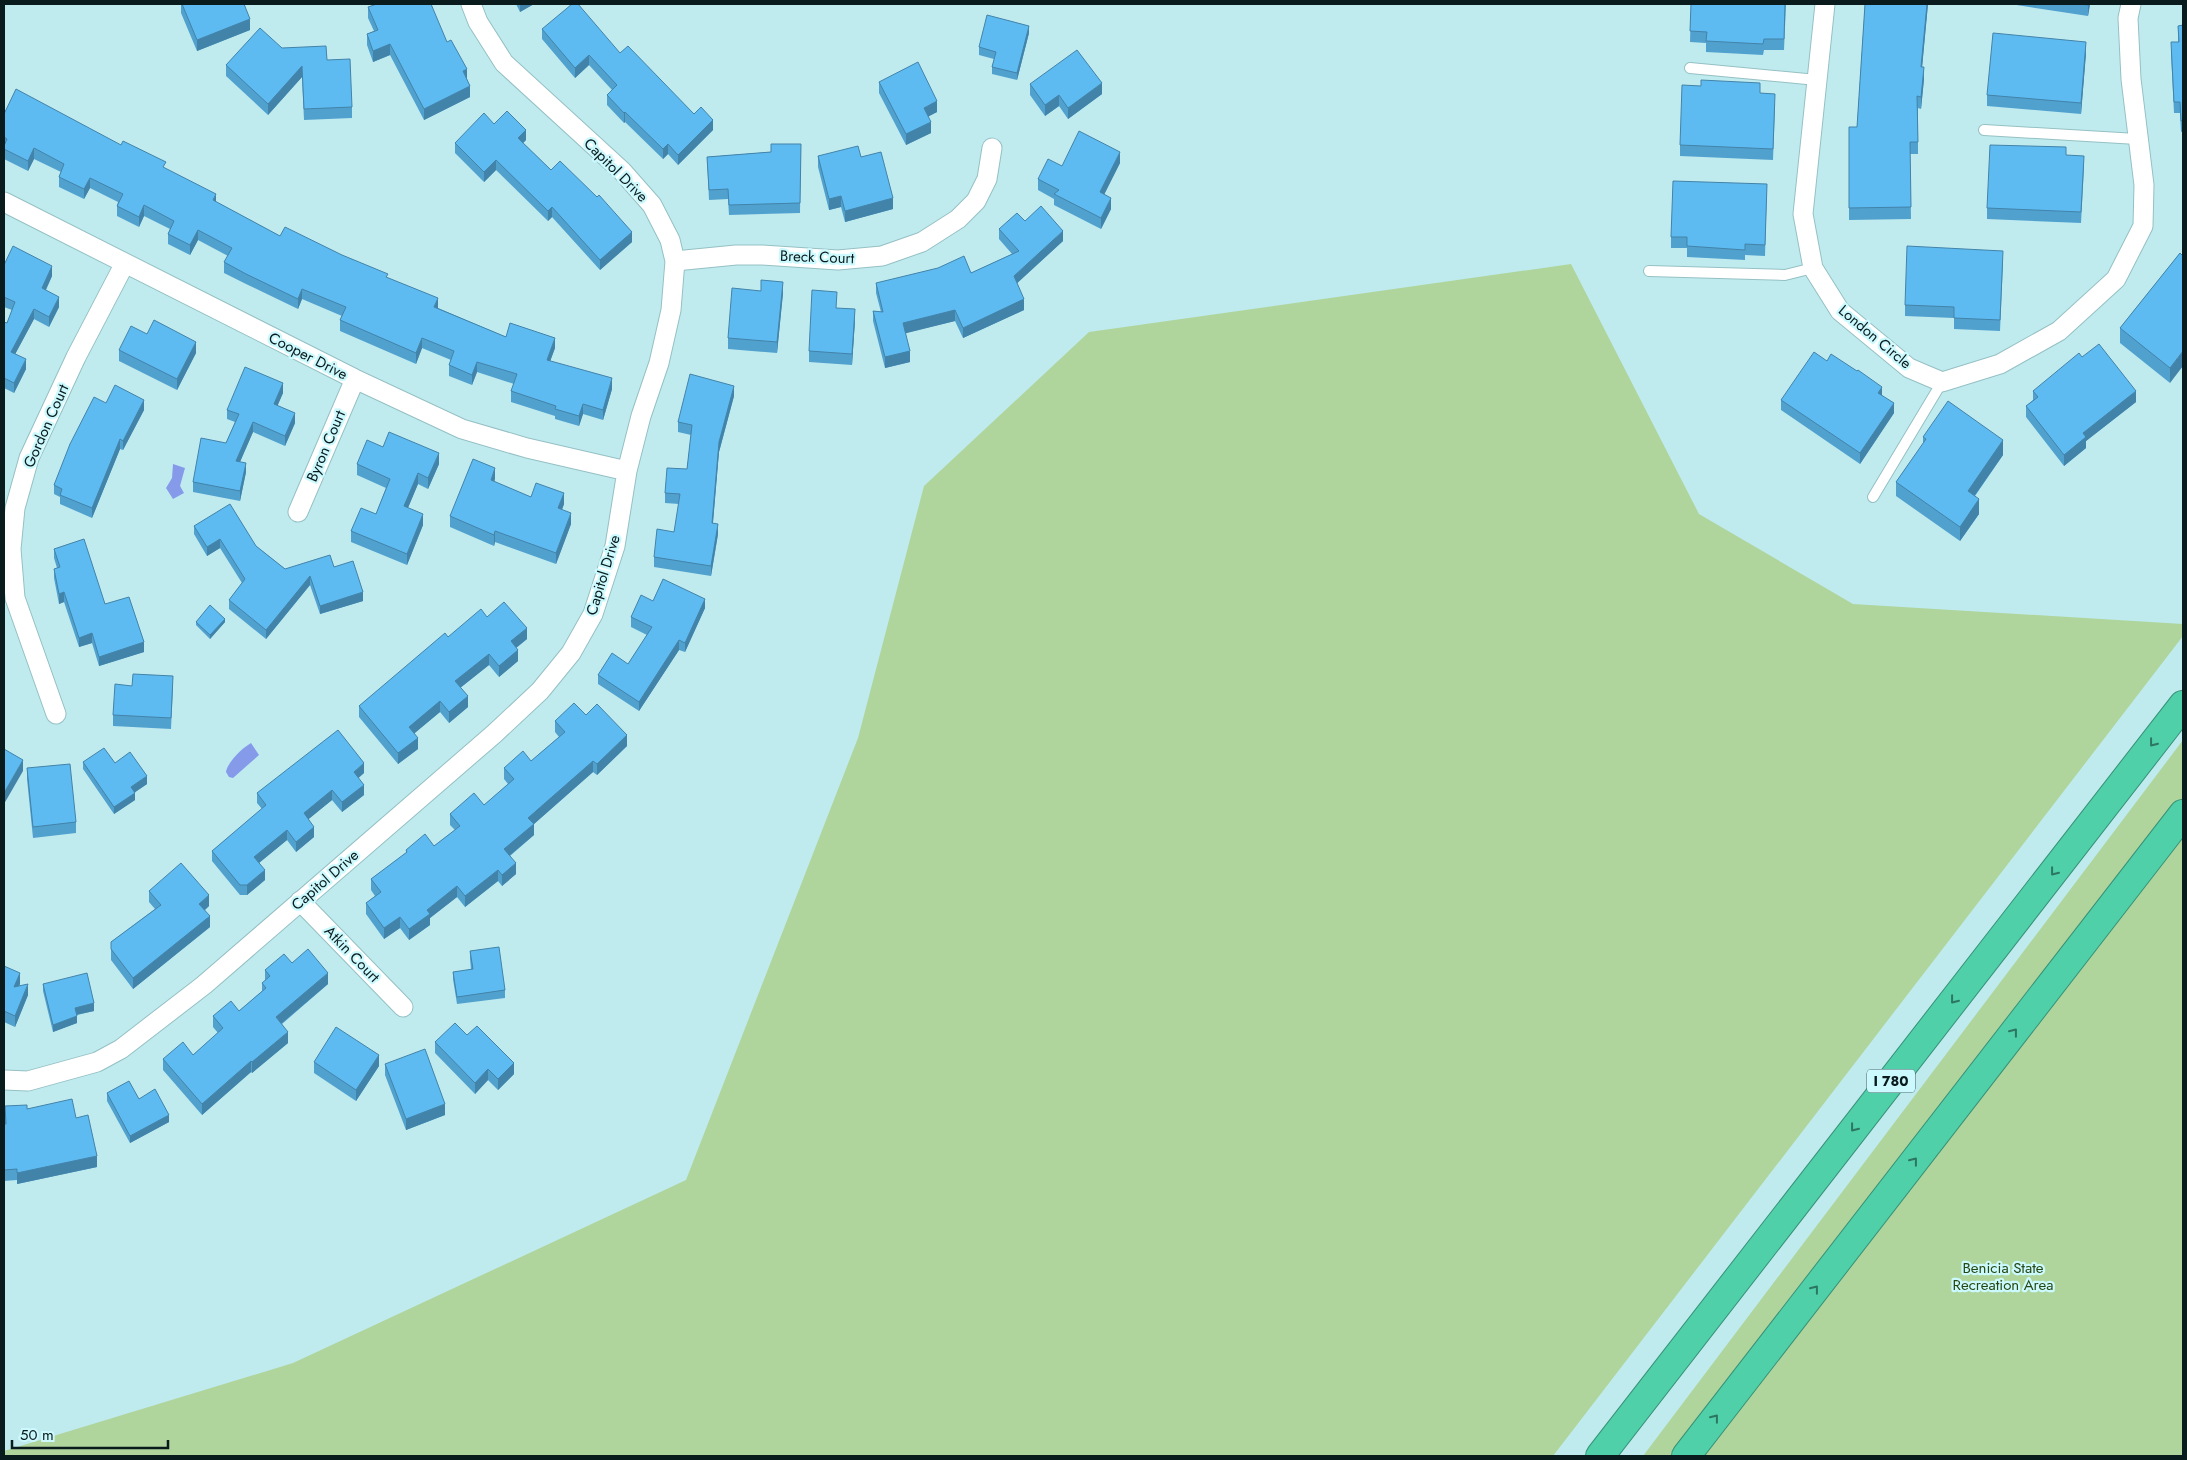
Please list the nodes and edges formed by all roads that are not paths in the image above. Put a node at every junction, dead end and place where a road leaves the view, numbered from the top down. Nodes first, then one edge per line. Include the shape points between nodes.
1 (471, 4) edge
2 (1825, 4) edge
3 (2131, 4) edge
4 (1690, 68) dead end
5 (1817, 80) junction
6 (1984, 130) dead end
7 (2137, 139) junction
8 (992, 148) dead end
9 (4, 202) edge
10 (675, 261) junction
11 (125, 263) junction
12 (1813, 268) junction
13 (1649, 271) dead end
14 (355, 379) junction
15 (1942, 382) junction
16 (627, 471) junction
17 (1873, 497) dead end
18 (298, 512) dead end
19 (2183, 705) edge
20 (56, 714) dead end
21 (2183, 814) edge
22 (300, 901) junction
23 (402, 1007) dead end
24 (4, 1080) edge
25 (1600, 1456) edge
26 (1686, 1456) edge

1 - 10 street, Capitol Drive via 478,22 504,63 622,171 652,205 670,240
2 - 5 street, London Circle
3 - 7 street via 2128,18
4 - 5 lane
5 - 12 street, London Circle via 1803,214
6 - 7 lane
7 - 15 street via 2144,185 2143,226 2116,280 2059,332 2000,364
8 - 10 street, Breck Court via 987,180 976,201 922,242 882,256 838,260 736,255
9 - 11 street, Cooper Drive
10 - 16 street, Capitol Drive via 671,310
11 - 14 street, Cooper Drive
11 - 20 street, Gordon Court via 29,458 15,508 11,549 15,598
12 - 13 lane via 1785,275
12 - 15 street, London Circle via 1840,311 1909,368
14 - 16 street, Cooper Drive via 470,432
14 - 18 street, Byron Court
15 - 17 lane
16 - 22 street, Capitol Drive via 615,546 593,614 571,652 540,691 494,734
19 -> 25 highway, I 780
26 -> 21 highway
22 - 23 street, Atkin Court
22 - 24 street, Capitol Drive via 204,985 121,1049 97,1062 28,1081

